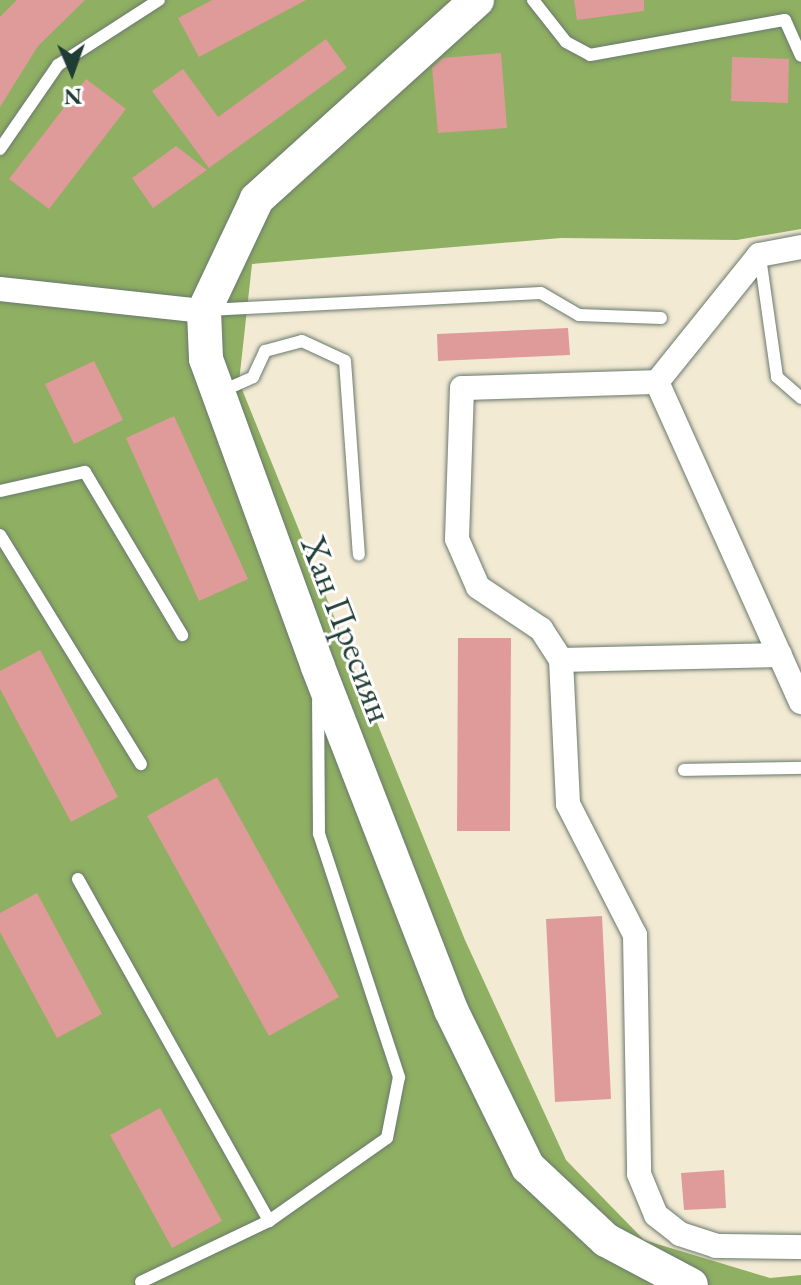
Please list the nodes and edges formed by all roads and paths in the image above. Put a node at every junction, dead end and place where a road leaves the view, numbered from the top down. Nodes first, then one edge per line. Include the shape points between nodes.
1 (159, 0) edge
2 (477, 0) edge
3 (533, 0) edge
4 (801, 56) edge
5 (0, 149) edge
6 (801, 247) edge
7 (759, 255) junction
8 (0, 289) edge
9 (204, 311) junction
10 (661, 318) dead end
11 (657, 382) junction
12 (217, 394) junction
13 (801, 398) edge
14 (0, 491) edge
15 (0, 535) edge
16 (359, 554) dead end
17 (182, 635) dead end
18 (780, 655) junction
19 (561, 660) junction
20 (318, 667) junction
21 (801, 702) edge
22 (141, 764) dead end
23 (801, 768) edge
24 (684, 770) dead end
25 (78, 879) dead end
26 (269, 1221) junction
27 (801, 1247) edge
28 (141, 1282) dead end
29 (691, 1285) edge

1 - 5 lane via 58,65
2 - 9 street, Хан Пресиян via 257,199
3 - 4 lane via 566,42 590,55 785,20
6 - 7 street
7 - 11 street
7 - 13 lane via 777,377
8 - 9 street
9 - 10 lane via 541,293 579,315
9 - 12 street, Хан Пресиян via 206,359
11 - 18 street
11 - 19 street via 462,388 457,539 478,587 541,629
12 - 16 lane via 253,377 265,351 302,341 345,361
12 - 20 street, Хан Пресиян
14 - 17 lane via 85,472
15 - 22 lane
18 - 19 street
18 - 21 street
19 - 27 street via 568,804 635,935 639,1174 656,1215 680,1234 716,1246
20 - 26 lane via 319,834 399,1077 387,1138
20 - 29 street, Хан Пресиян via 451,1010 528,1167 606,1240
23 - 24 lane
25 - 26 lane
26 - 28 lane

